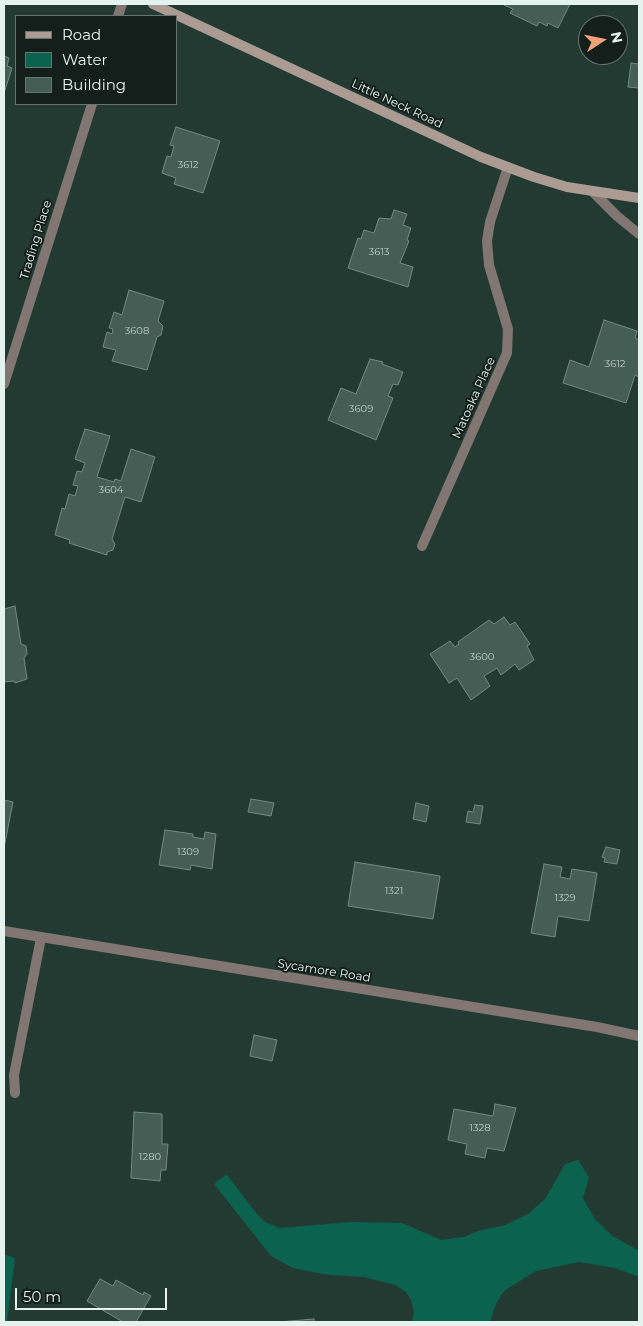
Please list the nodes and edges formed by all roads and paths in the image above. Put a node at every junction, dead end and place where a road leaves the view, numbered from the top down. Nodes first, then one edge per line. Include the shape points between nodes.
1 (153, 4) edge
2 (177, 15) edge
3 (178, 16) edge
4 (92, 105) edge
5 (508, 167) junction
6 (593, 192) junction
7 (639, 198) edge
8 (639, 234) edge
9 (4, 384) edge
10 (422, 546) dead end
11 (4, 931) edge
12 (41, 938) junction
13 (639, 1036) edge
14 (15, 1094) dead end

1 - 2 street, Little Neck Road
3 - 5 street, Little Neck Road
4 - 9 street, Trading Place
5 - 6 street, Little Neck Road via 567,187
5 - 10 street, Matoaka Place via 487,241 489,265 508,329 507,353
6 - 7 street, Little Neck Road
6 - 8 street
11 - 12 street, Sycamore Road
12 - 13 street, Sycamore Road
12 - 14 street via 14,1075

